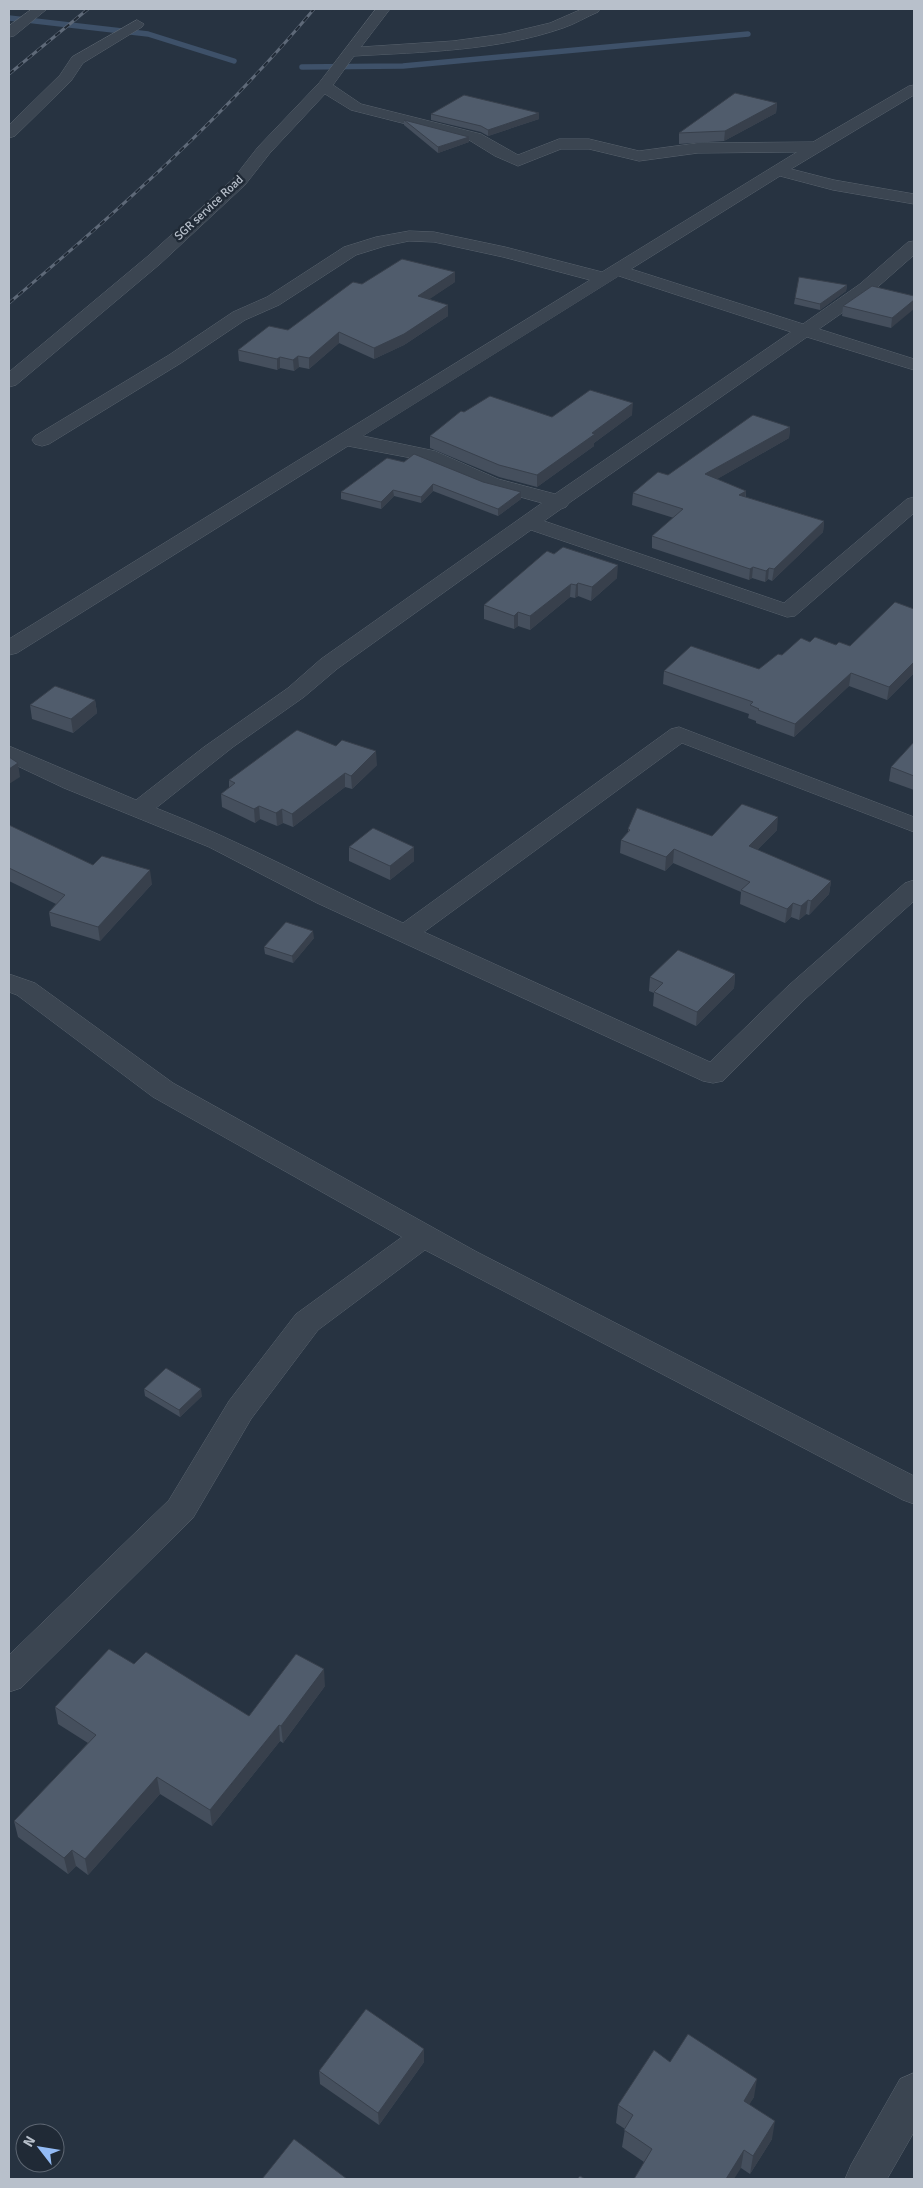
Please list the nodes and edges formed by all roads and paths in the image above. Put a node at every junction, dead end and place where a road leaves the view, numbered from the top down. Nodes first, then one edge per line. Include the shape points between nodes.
1 (383, 9) edge
2 (593, 9) edge
3 (137, 24) dead end
4 (349, 52) junction
5 (331, 76) junction
6 (914, 88) edge
7 (9, 133) edge
8 (816, 147) junction
9 (778, 170) junction
10 (914, 199) edge
11 (914, 246) edge
12 (610, 274) junction
13 (804, 331) junction
14 (914, 365) edge
15 (9, 381) edge
16 (343, 439) junction
17 (42, 440) dead end
18 (558, 502) junction
19 (914, 503) edge
20 (528, 522) junction
21 (9, 648) edge
22 (9, 753) edge
23 (138, 810) junction
24 (914, 826) edge
25 (914, 888) edge
26 (406, 934) junction
27 (9, 982) edge
28 (424, 1236) junction
29 (914, 1491) edge
30 (9, 1677) edge
31 (914, 2093) edge
32 (865, 2179) edge

1 - 4 street, SGR service Road
2 - 4 street via 557,25 512,37 442,46
3 - 7 street via 77,60 66,78
4 - 5 street, SGR service Road
5 - 8 street via 356,107 475,137 518,161 559,144 588,144 639,156 698,148
5 - 15 street, SGR service Road via 239,182 154,260
6 - 8 street
8 - 9 street
9 - 10 street via 833,185
9 - 12 street
11 - 13 street via 866,288
12 - 13 street
12 - 16 street
12 - 17 street via 434,237 408,236 382,241 350,251 273,301 239,316
13 - 14 street
13 - 18 street
16 - 18 street via 391,446 428,456 491,483
16 - 21 street
18 - 20 street
19 - 20 street via 786,611
20 - 23 street via 329,664 282,705 223,744
22 - 23 street via 47,774
23 - 26 street via 180,826
24 - 26 street via 679,734
25 - 26 street via 796,992 713,1074
27 - 28 street via 26,989 163,1090
28 - 29 street
28 - 30 street via 307,1322 240,1410 181,1509
31 - 32 street

